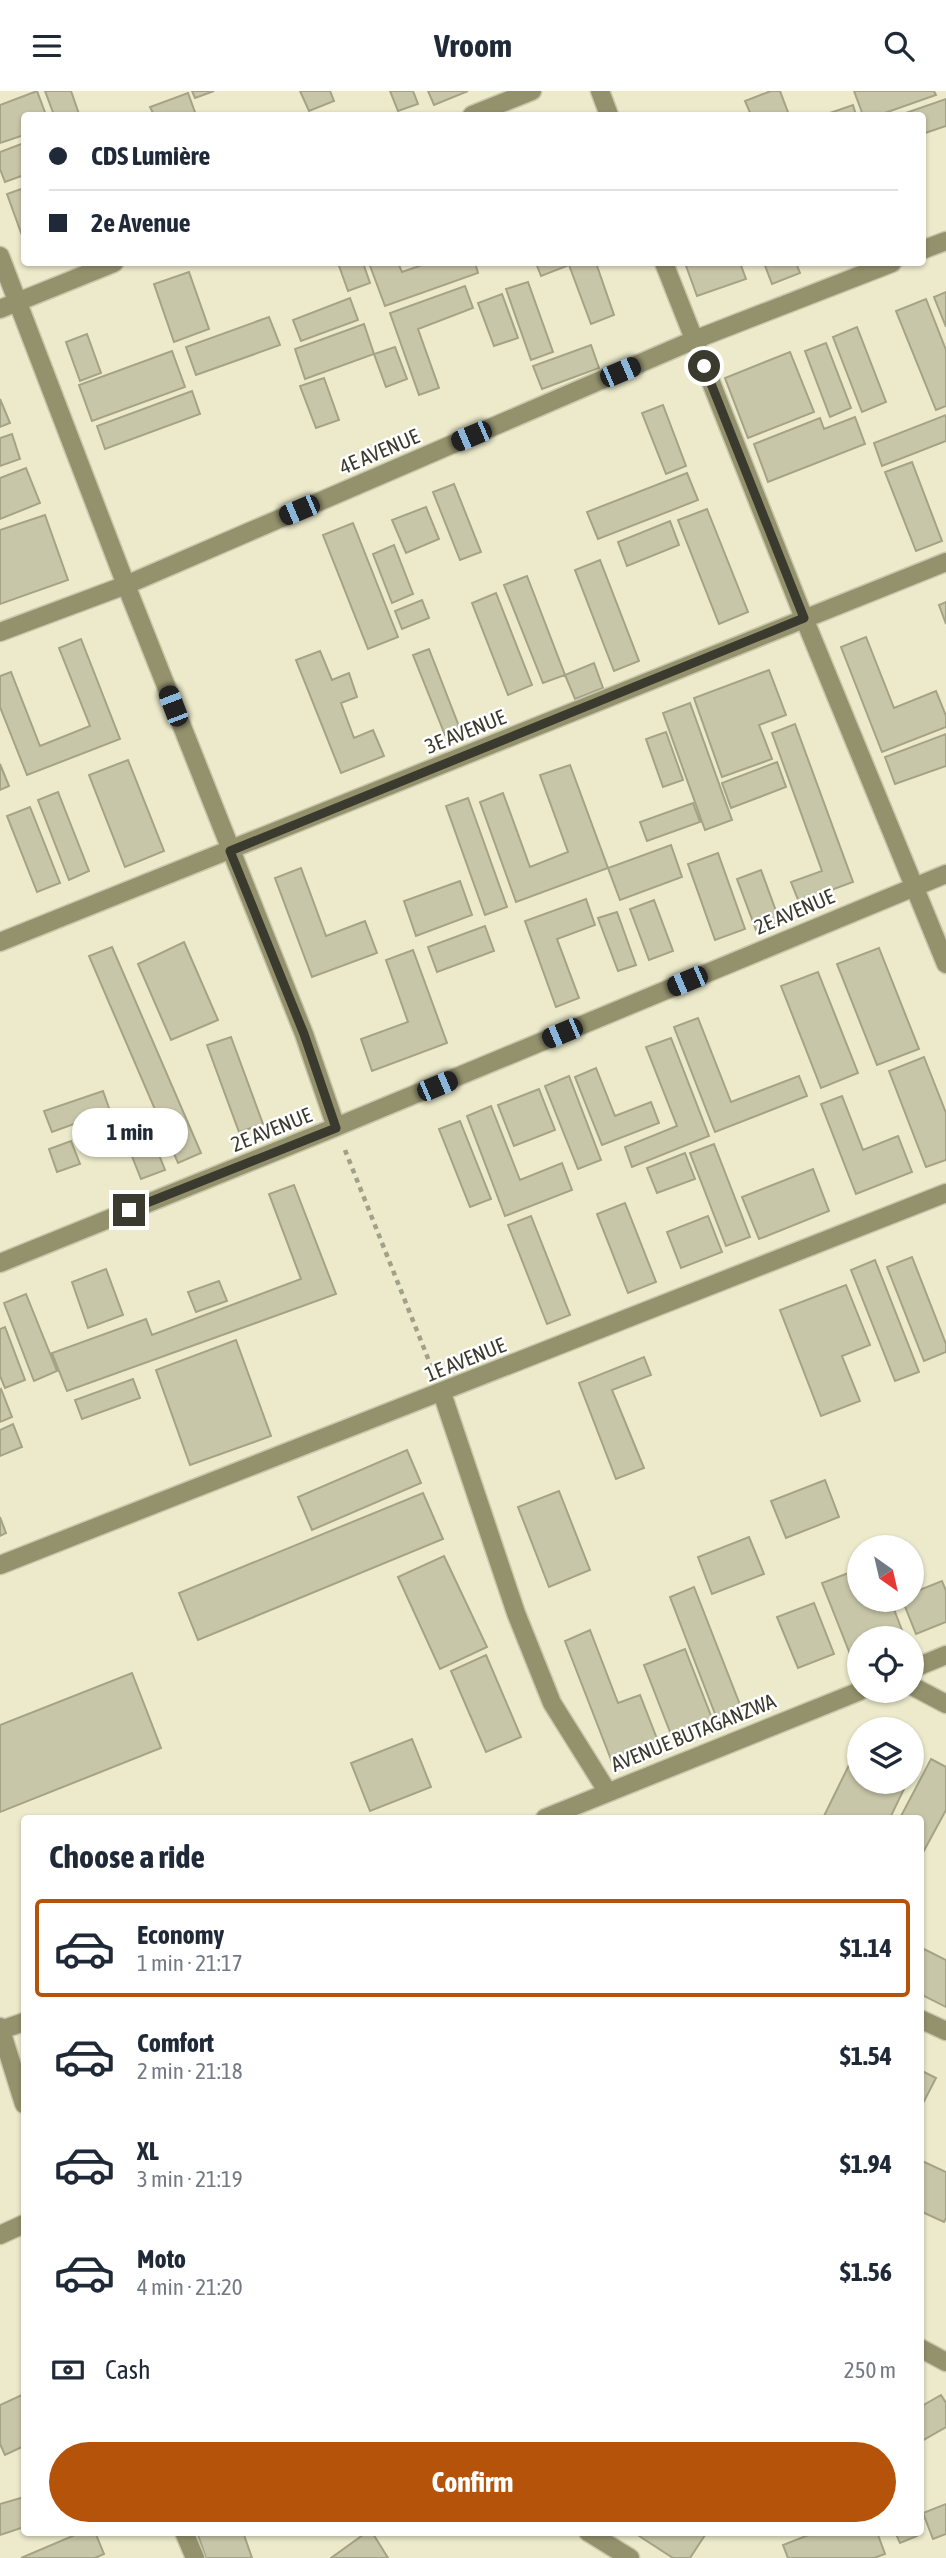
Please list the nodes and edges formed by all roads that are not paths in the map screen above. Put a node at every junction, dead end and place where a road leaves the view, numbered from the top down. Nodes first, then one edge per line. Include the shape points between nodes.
1 (532, 91) edge
2 (600, 91) edge
3 (480, 112) edge
4 (608, 112) edge
5 (946, 241) edge
6 (926, 248) edge
7 (0, 256) edge
8 (107, 266) edge
9 (665, 266) edge
10 (884, 266) edge
11 (18, 302) junction
12 (0, 309) edge
13 (694, 340) junction
14 (946, 562) edge
15 (126, 585) junction
16 (804, 618) junction
17 (0, 632) edge
18 (230, 851) junction
19 (946, 874) edge
20 (913, 887) junction
21 (0, 942) edge
22 (946, 964) edge
23 (336, 1128) junction
24 (946, 1193) edge
25 (0, 1262) edge
26 (442, 1393) junction
27 (0, 1565) edge
28 (946, 1655) edge
29 (924, 1664) edge
30 (924, 1692) edge
31 (847, 1696) edge
32 (946, 1704) edge
33 (607, 1791) junction
34 (552, 1815) edge
35 (924, 2021) edge
36 (21, 2023) edge
37 (1, 2029) edge
38 (946, 2031) edge
39 (21, 2094) edge
40 (21, 2225) edge
41 (0, 2235) edge
42 (924, 2350) edge
43 (946, 2362) edge
44 (186, 2536) edge
45 (594, 2536) edge
46 (195, 2558) edge
47 (630, 2558) edge

1 - 3 street
2 - 4 street
5 - 6 street
7 - 11 street
8 - 11 street
9 - 13 street
10 - 13 street, 4E AVENUE
11 - 12 street
11 - 15 street
13 - 15 street, 4E AVENUE
13 - 16 street
14 - 16 street, 3E AVENUE
15 - 17 street, 4E AVENUE
15 - 18 street
16 - 18 street, 3E AVENUE
16 - 20 street
18 - 21 street, 3E AVENUE
18 - 23 street via 304,1034
19 - 20 street, 2E AVENUE
20 - 22 street
20 - 23 street, 2E AVENUE
23 - 25 street, 2E AVENUE
24 - 26 street, 1E AVENUE
26 - 27 street, 1E AVENUE
26 - 33 street via 508,1591 552,1703
28 - 29 street
30 - 32 street
31 - 33 street, AVENUE BUTAGANZWA
33 - 34 street, AVENUE BUTAGANZWA
35 - 38 street
36 - 37 street
37 - 39 street
40 - 41 street
42 - 43 street
44 - 46 street
45 - 47 street

